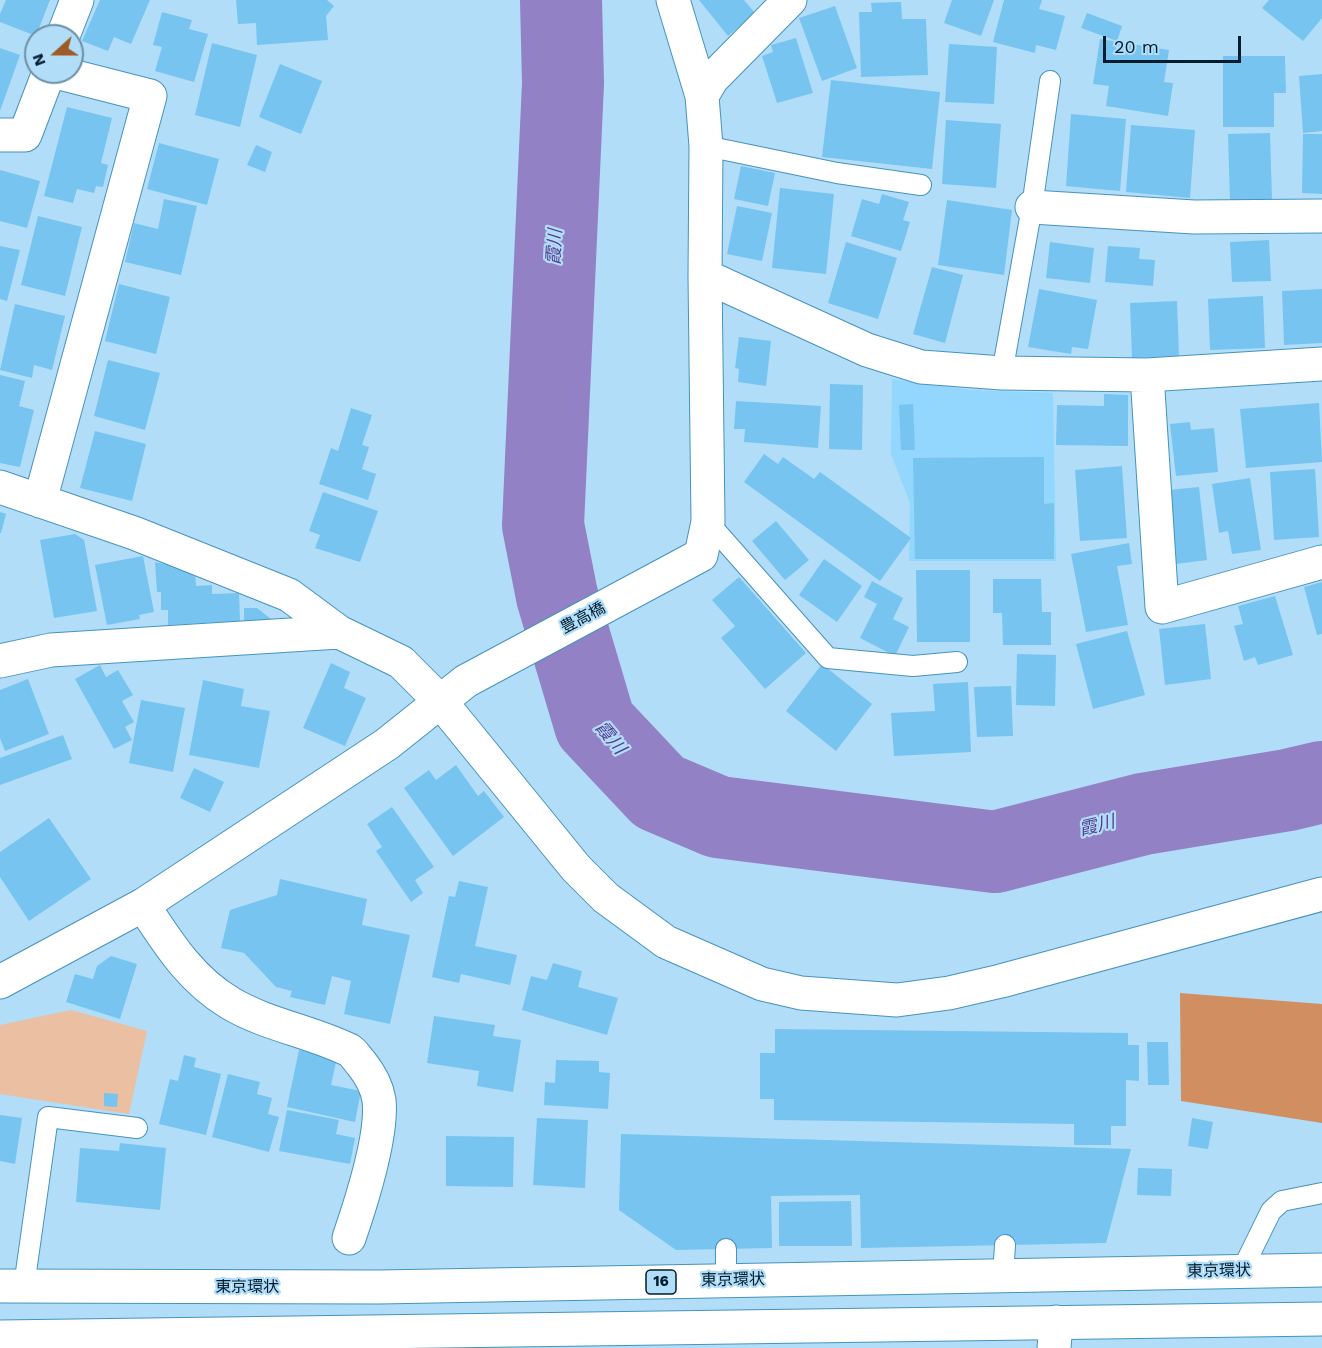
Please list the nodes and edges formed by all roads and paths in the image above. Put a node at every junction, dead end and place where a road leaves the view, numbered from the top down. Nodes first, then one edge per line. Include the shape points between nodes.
1 (77, 0) edge
2 (673, 0) edge
3 (790, 0) edge
4 (68, 24) edge
5 (84, 79) edge
6 (1050, 81) dead end
7 (44, 84) edge
8 (702, 96) junction
9 (0, 135) edge
10 (706, 146) junction
11 (921, 185) dead end
12 (1032, 207) junction
13 (1322, 216) edge
14 (705, 276) junction
15 (1322, 364) edge
16 (1002, 372) junction
17 (1148, 375) junction
18 (0, 487) edge
19 (40, 501) junction
20 (708, 522) junction
21 (1322, 562) edge
22 (339, 632) junction
23 (0, 661) edge
24 (957, 662) dead end
25 (440, 701) junction
26 (1322, 894) edge
27 (143, 905) junction
28 (0, 982) edge
29 (137, 1128) dead end
30 (1322, 1192) edge
31 (349, 1238) dead end
32 (726, 1249) dead end
33 (1242, 1270) junction
34 (1322, 1270) edge
35 (726, 1281) junction
36 (12, 1286) edge
37 (1322, 1319) edge
38 (1055, 1335) edge
39 (1, 1340) edge
40 (384, 1340) edge

1 - 4 main road
2 - 8 main road
3 - 8 main road via 712,79
5 - 19 main road via 150,96
6 - 12 lane
7 - 9 main road via 25,135
8 - 10 main road
10 - 11 lane via 837,173
10 - 14 main road
12 - 13 main road via 1194,217
12 - 16 lane
14 - 16 main road via 867,350 921,368
14 - 20 main road
15 - 17 main road
16 - 17 main road
17 - 21 main road via 1162,607
18 - 19 main road
19 - 22 main road via 134,532 289,595
20 - 24 lane via 828,658 913,666
20 - 25 main road, 豊高橋 via 701,555 466,681
22 - 23 main road via 51,650
22 - 25 main road via 401,662
25 - 26 main road via 576,868 606,898 666,942 762,984 801,993 897,1000 949,993
25 - 27 main road, 豊高橋 via 387,744
27 - 28 main road, 豊高橋
27 - 31 main road via 189,972 229,1002 352,1052 369,1074 379,1099 378,1128
29 - 36 lane via 48,1116
30 - 33 lane via 1282,1201 1271,1211
32 - 35 lane
33 - 34 main road, 東京環状 / 16
33 - 35 main road, 東京環状 / 16 via 1004,1260
35 - 36 main road, 東京環状 / 16 via 379,1287
37 - 38 main road
38 - 40 main road
39 - 40 main road

